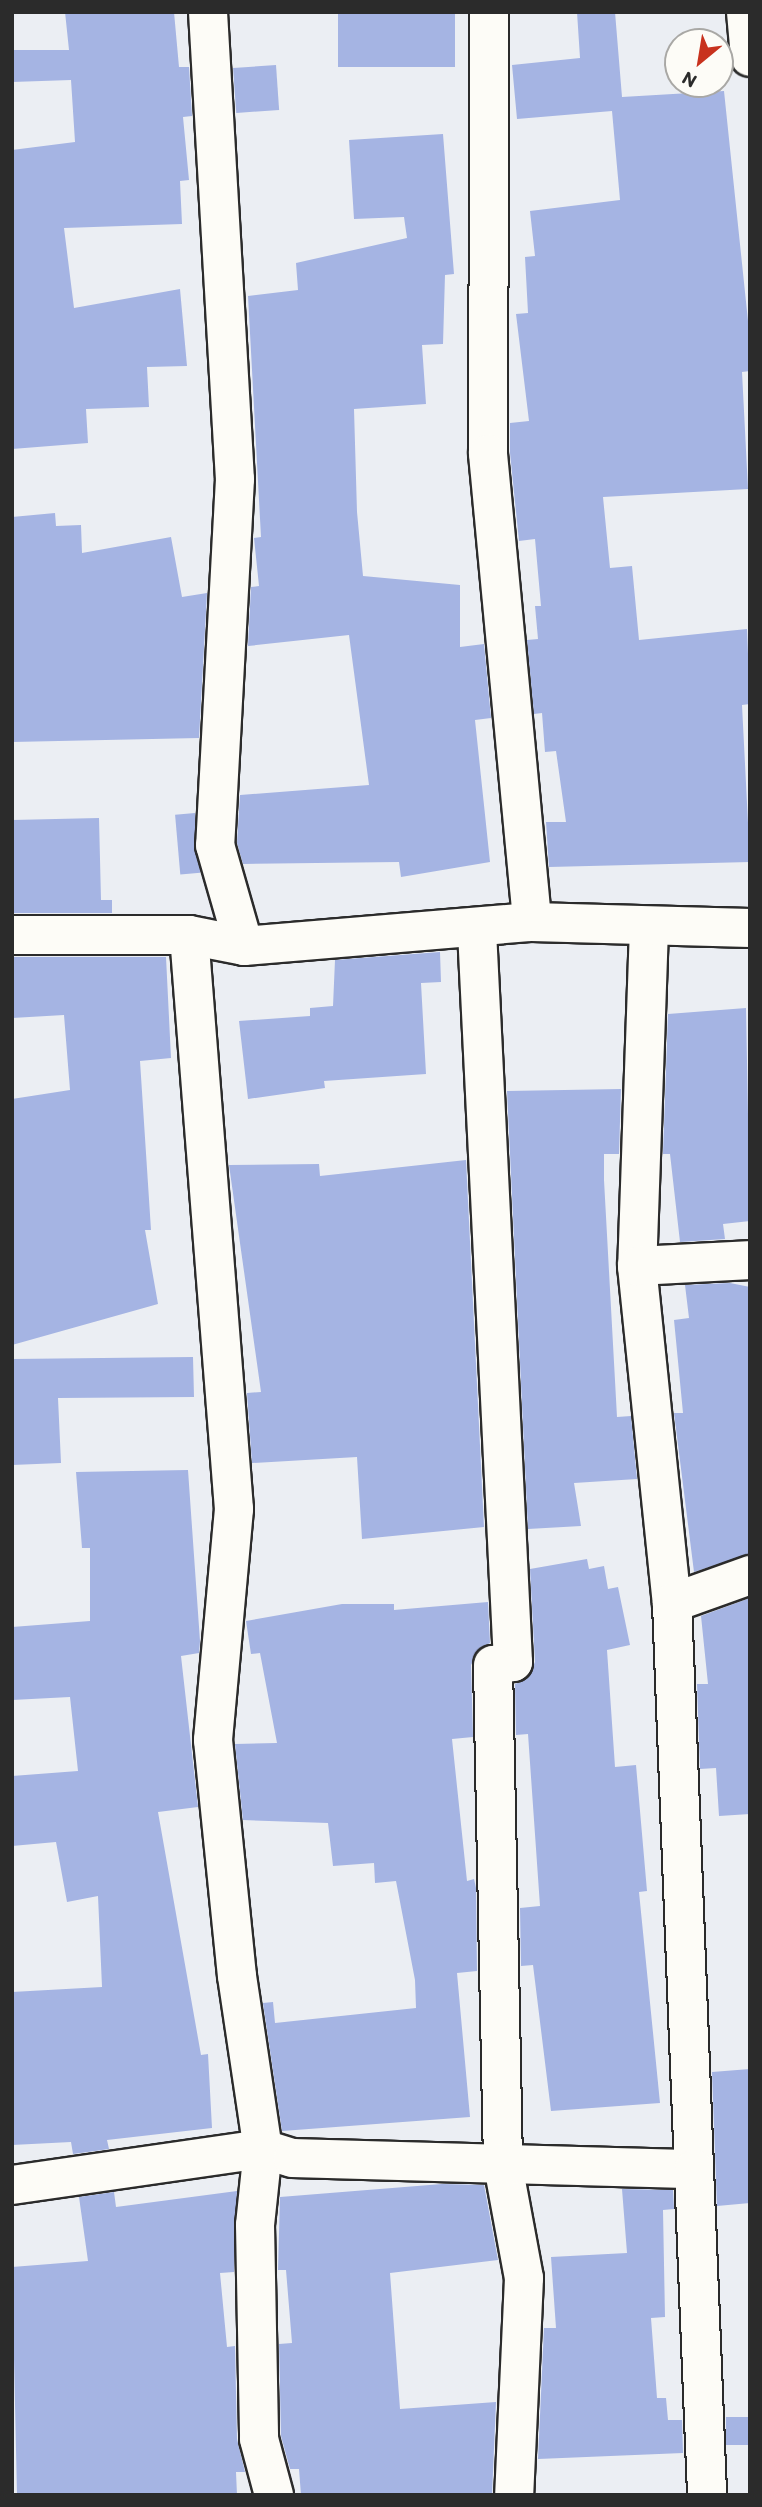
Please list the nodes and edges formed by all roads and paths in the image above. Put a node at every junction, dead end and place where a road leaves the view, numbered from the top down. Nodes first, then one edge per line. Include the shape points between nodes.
1 (208, 12) edge
2 (489, 12) edge
3 (746, 12) edge
4 (750, 57) edge
5 (531, 922) junction
6 (649, 928) junction
7 (750, 928) edge
8 (477, 931) junction
9 (12, 935) edge
10 (189, 935) junction
11 (244, 946) junction
12 (750, 1260) edge
13 (637, 1266) junction
14 (750, 1575) edge
15 (672, 1603) junction
16 (263, 2149) junction
17 (503, 2165) junction
18 (694, 2169) junction
19 (12, 2185) edge
20 (274, 2495) edge
21 (514, 2495) edge
22 (707, 2495) edge

1 - 11 street via 235,479 215,845
2 - 5 street via 488,454
3 - 4 street
5 - 6 street
5 - 8 street
6 - 7 street
6 - 13 street
8 - 11 street
8 - 17 street via 513,1662 493,1665
9 - 10 street
10 - 11 street
10 - 16 street via 234,1509 213,1740 237,1976
12 - 13 street
13 - 15 street
14 - 15 street
15 - 18 street
16 - 17 street via 293,2158
16 - 19 street
16 - 20 street via 255,2225 259,2439
17 - 18 street
17 - 21 street via 524,2278
18 - 22 street

